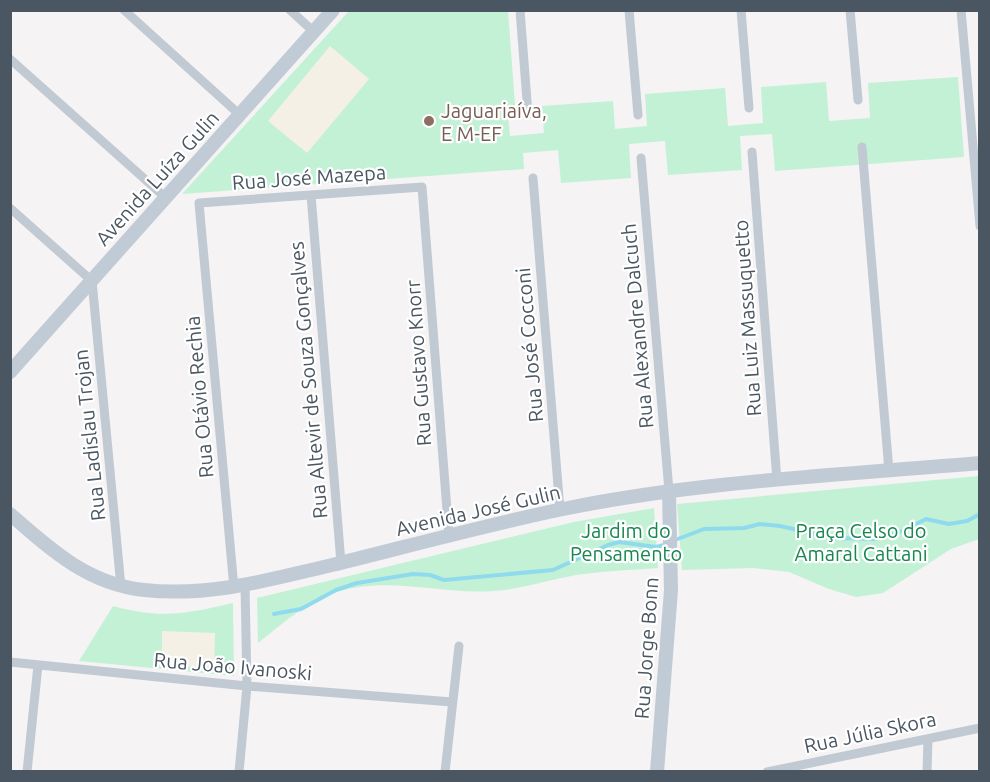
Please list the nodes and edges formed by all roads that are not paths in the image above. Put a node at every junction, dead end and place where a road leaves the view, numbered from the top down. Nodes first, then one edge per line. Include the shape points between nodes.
1 (124, 10) edge
2 (290, 10) edge
3 (333, 10) edge
4 (520, 10) edge
5 (629, 10) edge
6 (741, 10) edge
7 (850, 10) edge
8 (961, 10) edge
9 (314, 32) junction
10 (10, 59) edge
11 (858, 100) dead end
12 (749, 108) dead end
13 (528, 114) dead end
14 (240, 115) junction
15 (638, 115) dead end
16 (862, 147) dead end
17 (752, 152) dead end
18 (641, 158) dead end
19 (533, 178) dead end
20 (422, 187) joint
21 (311, 195) junction
22 (166, 198) junction
23 (199, 203) joint
24 (10, 208) edge
25 (980, 226) edge
26 (92, 281) junction
27 (13, 363) edge
28 (980, 463) edge
29 (889, 471) junction
30 (777, 481) junction
31 (669, 491) junction
32 (560, 510) junction
33 (10, 514) edge
34 (449, 536) junction
35 (341, 563) junction
36 (121, 586) junction
37 (240, 587) junction
38 (459, 646) dead end
39 (10, 662) edge
40 (38, 665) junction
41 (247, 686) junction
42 (452, 702) junction
43 (980, 728) edge
44 (928, 739) junction
45 (27, 771) edge
46 (239, 771) edge
47 (445, 771) edge
48 (657, 771) edge
49 (767, 771) edge
50 (927, 771) edge

1 - 14 street
2 - 9 street
3 - 9 street, Avenida Luíza Gulin
4 - 13 street
5 - 15 street
6 - 12 street
7 - 11 street
8 - 25 street
9 - 14 street, Avenida Luíza Gulin
10 - 22 street
14 - 22 street, Avenida Luíza Gulin
16 - 29 street
17 - 30 street, Rua Luiz Massuquetto
18 - 31 street, Rua Alexandre Dalcuch
19 - 32 street, Rua José Cocconi
20 - 21 street, Rua José Mazepa
20 - 34 street, Rua Gustavo Knorr
21 - 23 street, Rua José Mazepa
21 - 35 street, Rua Altevir de Souza Gonçalves
22 - 26 street, Avenida Luíza Gulin
23 - 37 street, Rua Otávio Rechia
24 - 26 street
26 - 27 street, Avenida Luíza Gulin
26 - 36 street, Rua Ladislau Trojan
28 - 29 street, Avenida José Gulin
29 - 30 street, Avenida José Gulin
30 - 31 street, Avenida José Gulin
31 - 32 street, Avenida José Gulin
31 - 48 street, Rua Jorge Bonn via 671,590
32 - 34 street, Avenida José Gulin
33 - 36 street, Avenida José Gulin via 74,567
34 - 35 street, Avenida José Gulin
35 - 37 street, Avenida José Gulin
36 - 37 street, Avenida José Gulin via 184,592
37 - 41 street, Rua Otávio Rechia
38 - 42 street
39 - 40 street, Rua João Ivanoski
40 - 41 street, Rua João Ivanoski
40 - 45 street
41 - 42 street, Rua João Ivanoski
41 - 46 street, Rua Otávio Rechia
42 - 47 street
43 - 44 street, Rua Júlia Skora
44 - 49 street, Rua Júlia Skora
44 - 50 street

